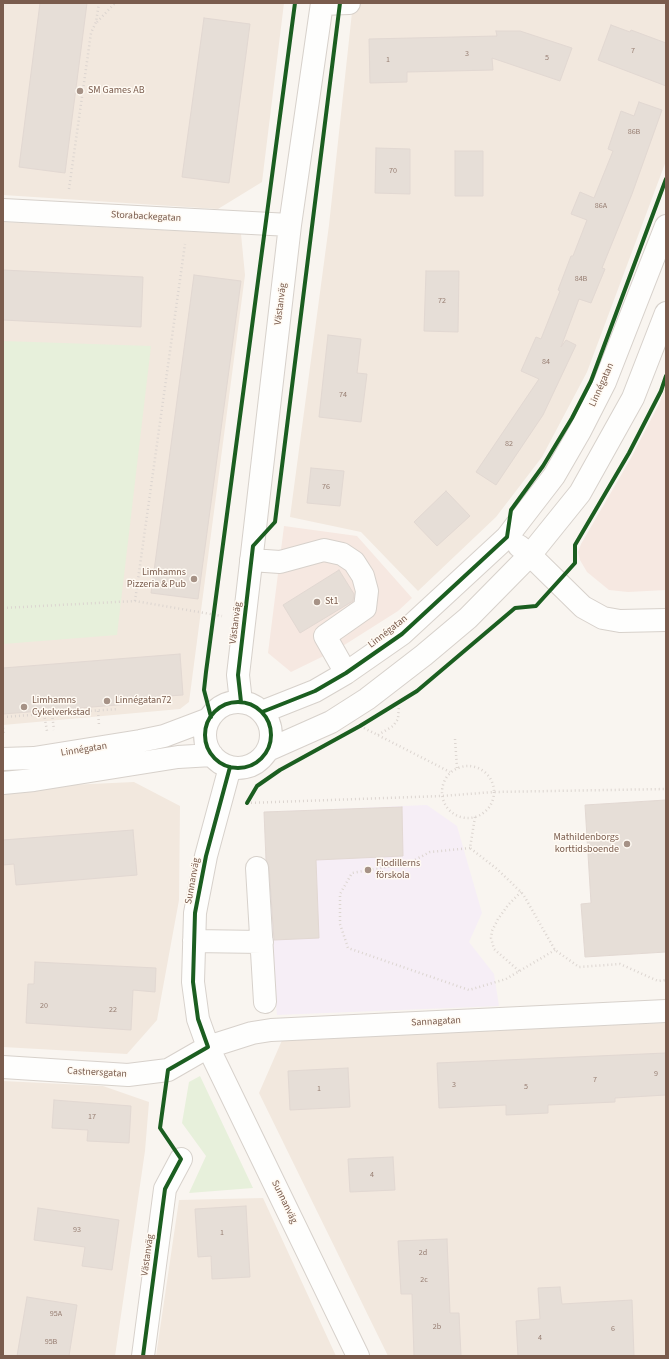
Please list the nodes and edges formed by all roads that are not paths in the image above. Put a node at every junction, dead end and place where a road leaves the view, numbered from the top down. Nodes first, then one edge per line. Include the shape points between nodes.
1 (322, 3) edge
2 (348, 3) edge
3 (3, 210) edge
4 (290, 225) junction
5 (666, 226) edge
6 (666, 313) edge
7 (506, 537) junction
8 (530, 555) junction
9 (251, 560) junction
10 (666, 620) edge
11 (346, 673) junction
12 (241, 702) junction
13 (262, 712) junction
14 (209, 719) junction
15 (268, 750) junction
16 (212, 755) junction
17 (3, 759) edge
18 (230, 767) junction
19 (3, 783) edge
20 (257, 868) dead end
21 (194, 941) junction
22 (262, 942) junction
23 (265, 1002) dead end
24 (666, 1011) edge
25 (208, 1047) junction
26 (3, 1067) edge
27 (181, 1159) dead end
28 (142, 1356) edge
29 (358, 1356) edge

1 - 2 street
1 - 4 street, Västanväg
3 - 4 street, Storabackegatan
4 - 9 street, Västanväg
5 - 7 street, Linnégatan via 604,382 580,431 554,476
6 - 8 street via 633,398 580,493
7 - 8 street
7 - 11 street, Linnégatan via 402,634
8 - 10 street via 583,607 603,618 620,621
8 - 15 street via 468,618 367,699 331,722
9 - 11 street via 280,562 324,550 342,554 354,562 363,576 367,591 365,608 325,636
9 - 12 street, Västanväg via 238,675
11 - 13 street, Linnégatan via 309,694
12 - 13 street
12 - 14 street via 223,706
13 - 15 street via 271,731
14 - 16 street via 206,744
14 - 17 street, Linnégatan via 164,736 140,741 34,758
15 - 18 street via 259,761 246,767
16 - 18 street
16 - 19 street via 178,757
18 - 21 street, Sunnanväg via 206,856 195,913
20 - 22 street
21 - 22 street
21 - 25 street, Sunnanväg via 193,982 198,1019
22 - 23 street
24 - 25 street, Sannagatan via 271,1030 252,1033
25 - 26 street, Castnersgatan via 168,1070 128,1075
25 - 29 street, Sunnanväg
27 - 28 street, Västanväg via 166,1189

